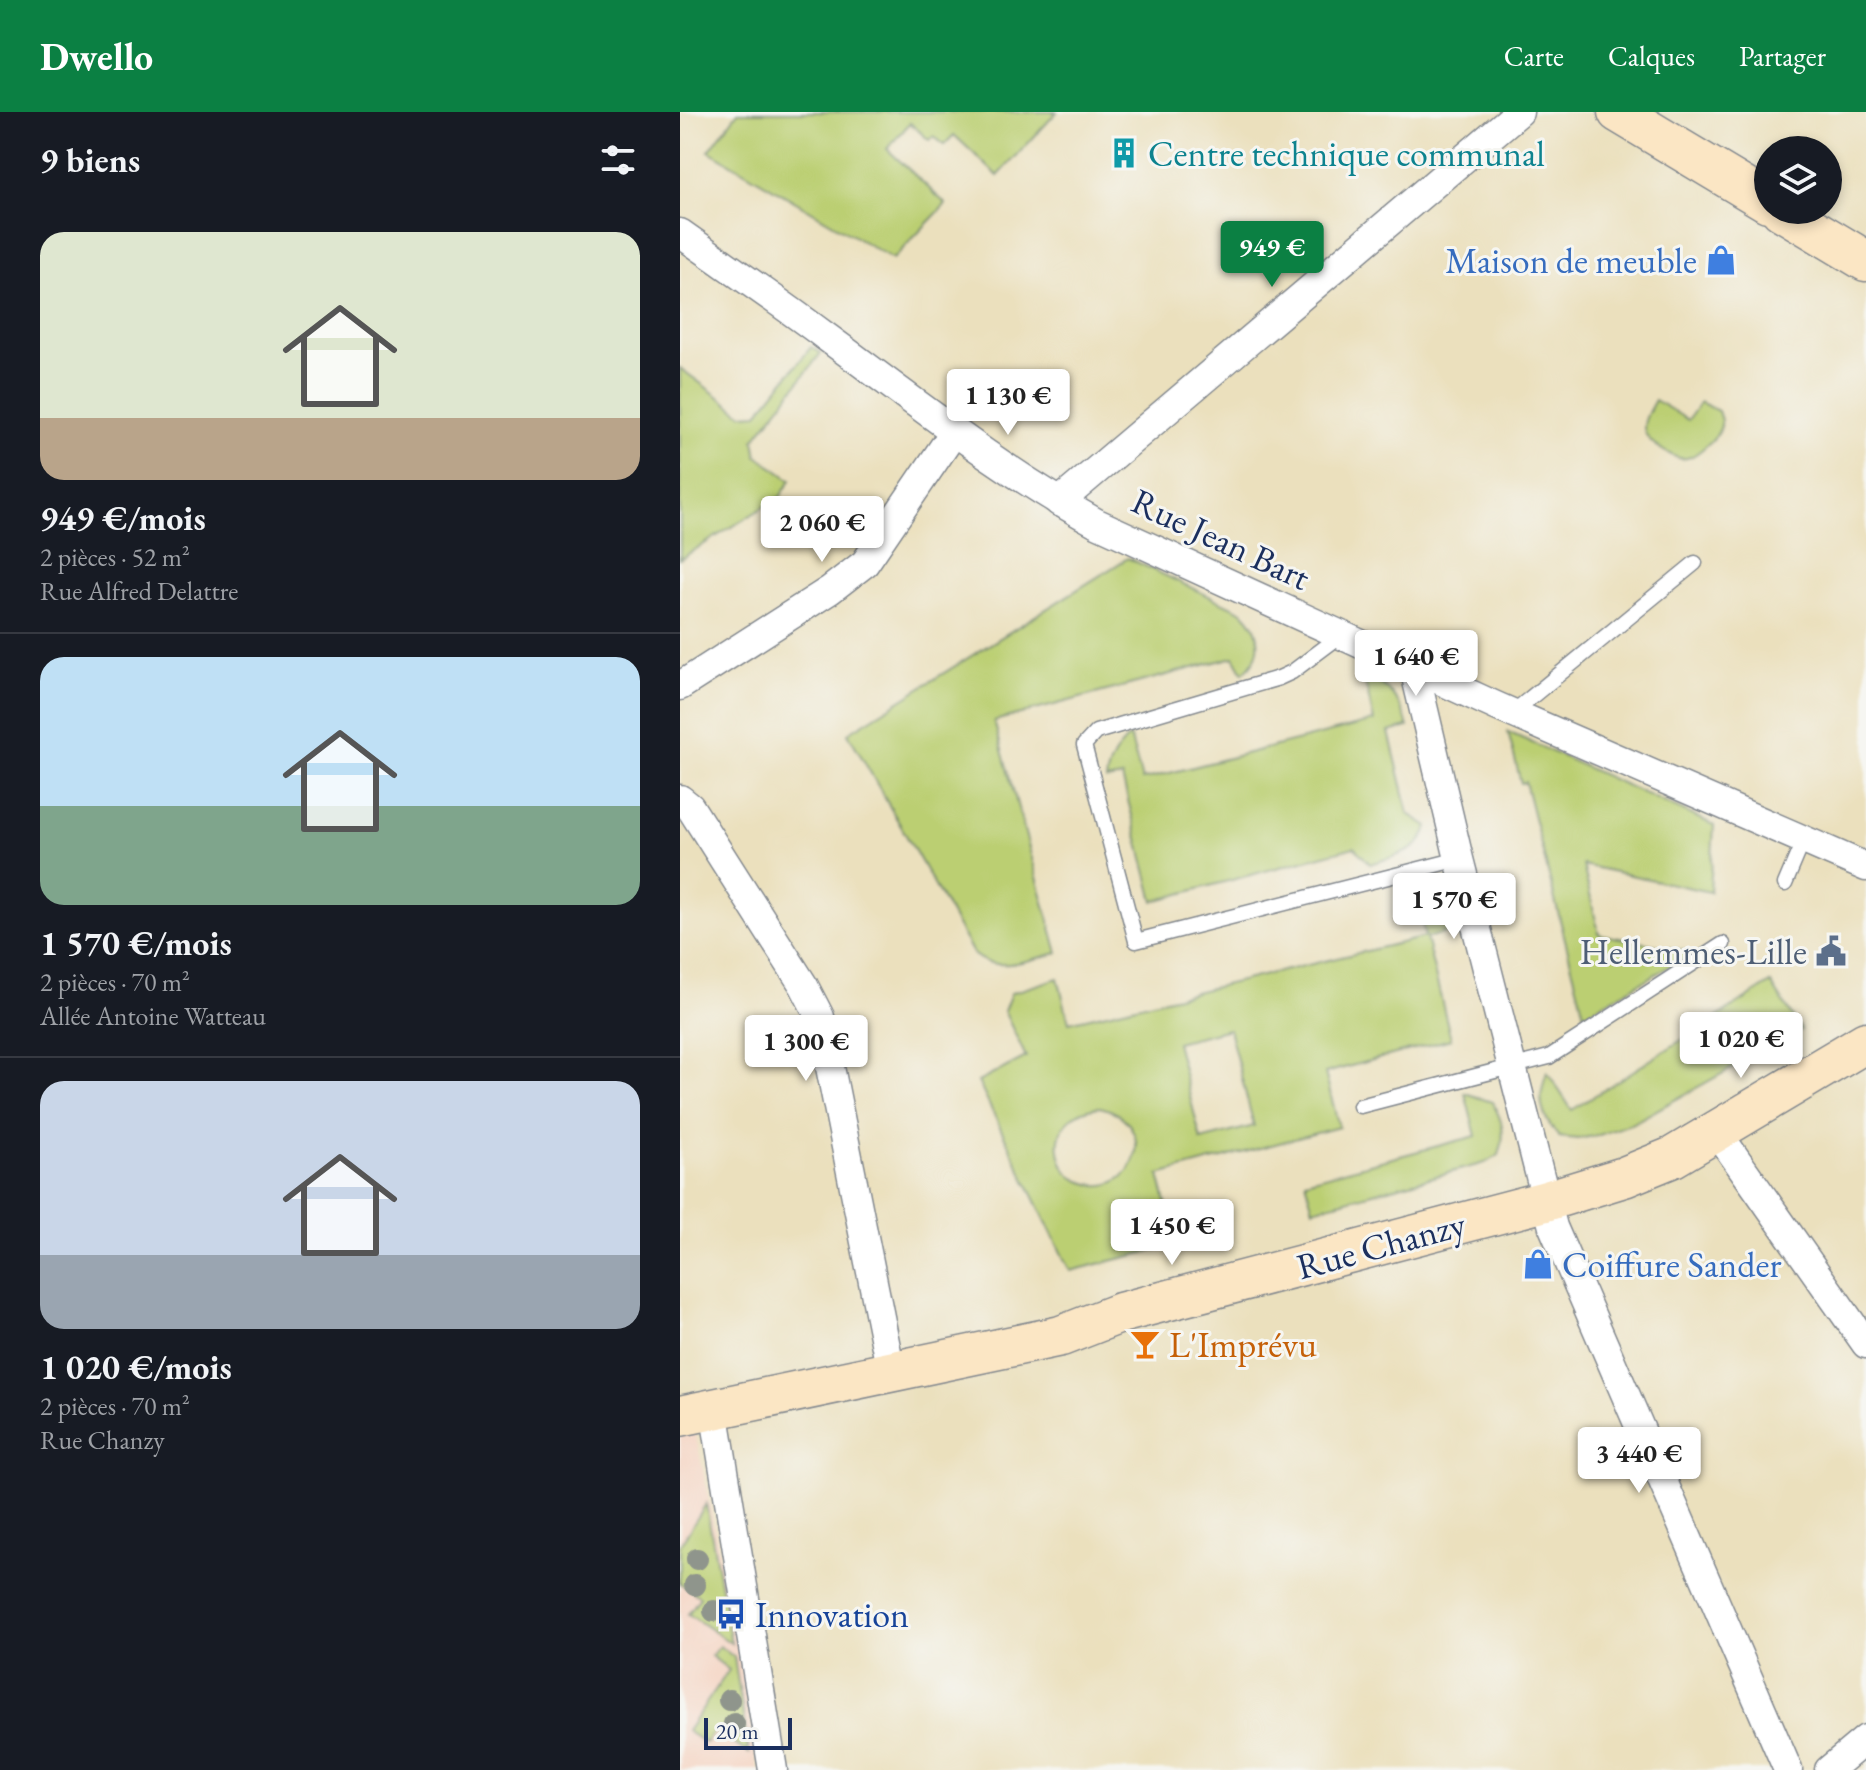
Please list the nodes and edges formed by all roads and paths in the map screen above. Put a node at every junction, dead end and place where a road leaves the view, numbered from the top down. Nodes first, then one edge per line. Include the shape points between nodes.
1 (1519, 112) edge
2 (1618, 112) edge
3 (1754, 194) edge
4 (1804, 224) edge
5 (680, 233) edge
6 (1866, 261) edge
7 (954, 432) junction
8 (1059, 502) junction
9 (1695, 563) dead end
10 (1340, 636) junction
11 (1414, 668) junction
12 (680, 686) edge
13 (1512, 714) junction
14 (680, 799) edge
15 (1804, 839) junction
16 (1459, 859) junction
17 (1866, 867) edge
18 (1785, 884) dead end
19 (1723, 944) dead end
20 (1866, 1042) edge
21 (1513, 1067) junction
22 (1360, 1106) dead end
23 (1717, 1132) junction
24 (1546, 1201) junction
25 (1866, 1344) edge
26 (891, 1372) junction
27 (697, 1412) edge
28 (1866, 1739) edge
29 (773, 1770) edge
30 (1788, 1770) edge
31 (1829, 1770) edge

1 - 8 street
2 - 3 street
4 - 6 street
5 - 7 street, Rue Jean Bart
7 - 8 street, Rue Jean Bart
7 - 12 street via 865,563
8 - 10 street, Rue Jean Bart
9 - 13 lane
10 - 11 street, Rue Jean Bart
10 - 16 lane via 1279,678 1096,732 1084,745 1136,941
11 - 13 street, Rue Jean Bart
11 - 16 street
13 - 15 street, Rue Jean Bart
14 - 26 street via 690,807 820,1017
15 - 17 street, Rue Jean Bart
15 - 18 lane
16 - 21 street
19 - 21 lane via 1549,1057
20 - 23 street, Rue Chanzy
21 - 22 lane
21 - 24 street
23 - 24 street, Rue Chanzy via 1644,1170
23 - 25 street
24 - 26 street, Rue Chanzy via 1120,1313 1061,1336
24 - 30 street via 1567,1264
26 - 27 street, Rue Chanzy
27 - 29 street
28 - 31 street

